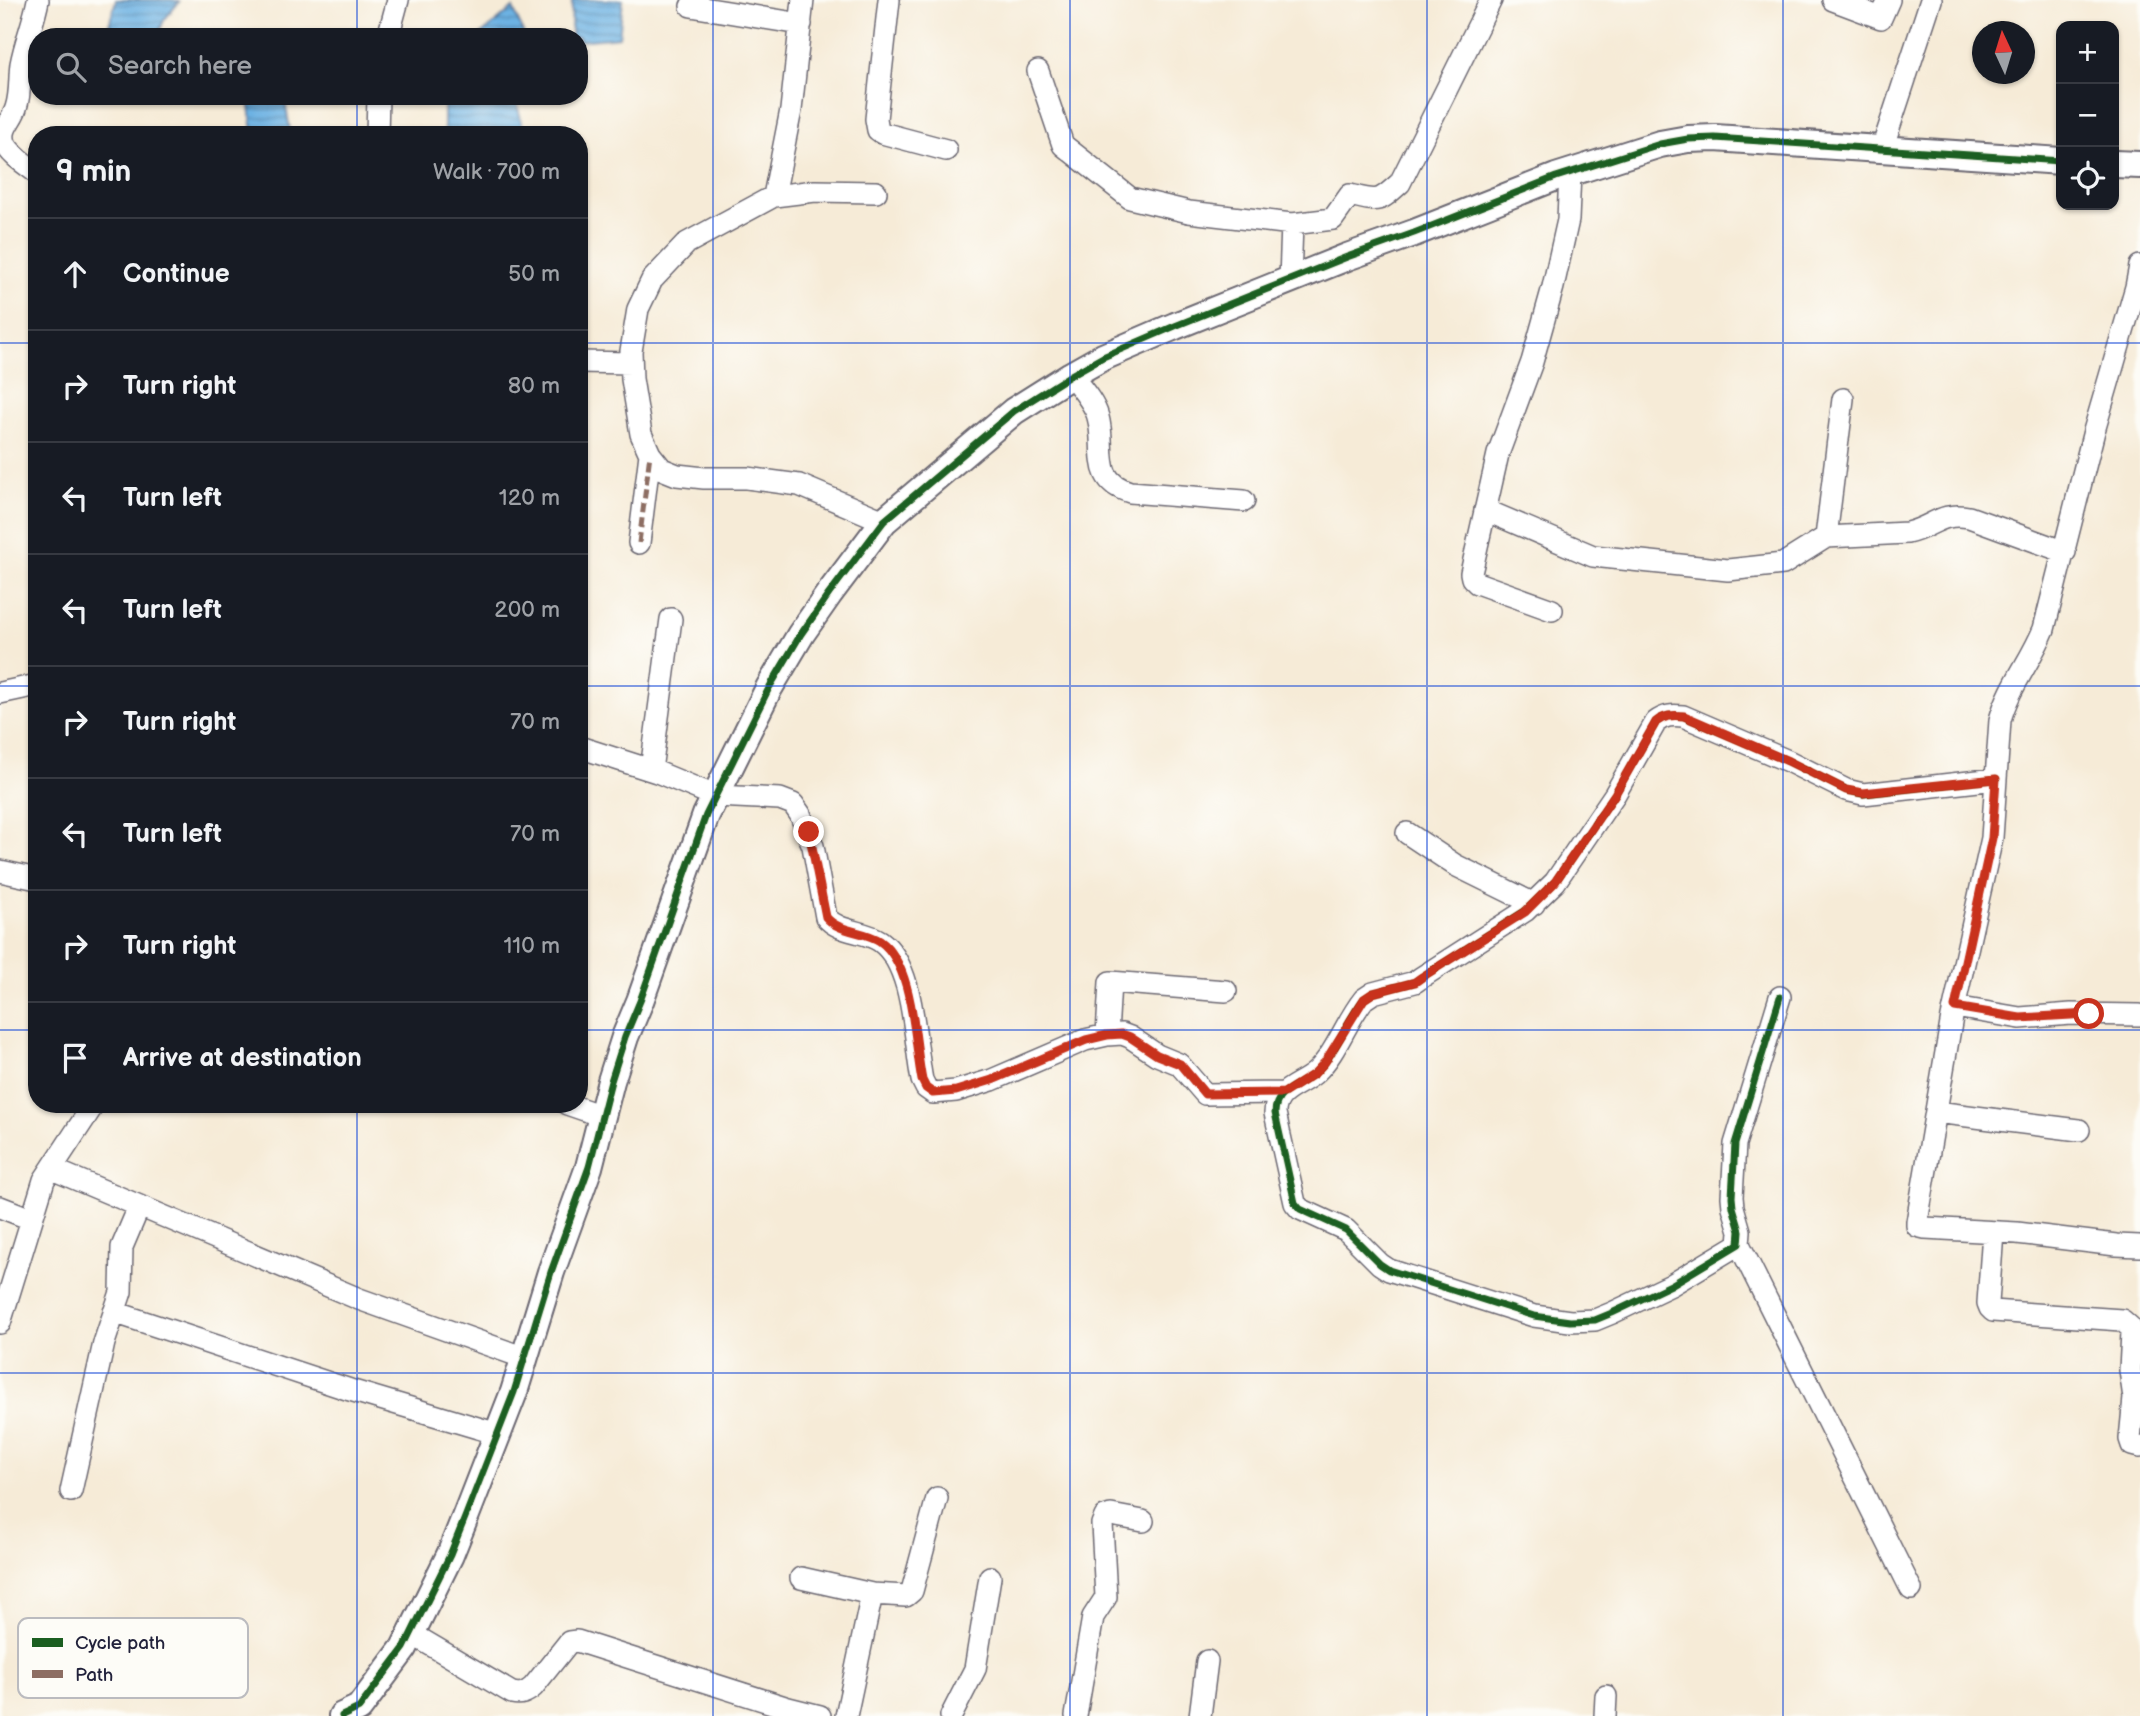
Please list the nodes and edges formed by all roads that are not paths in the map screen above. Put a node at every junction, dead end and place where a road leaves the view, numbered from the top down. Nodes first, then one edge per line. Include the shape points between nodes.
1 (38, 0) edge
2 (398, 0) edge
3 (803, 0) edge
4 (889, 0) edge
5 (1491, 0) edge
6 (1833, 0) edge
7 (1889, 0) edge
8 (1931, 0) edge
9 (691, 6) dead end
10 (801, 24) junction
11 (31, 28) edge
12 (390, 28) edge
13 (28, 38) edge
14 (1038, 71) dead end
15 (378, 105) edge
16 (377, 126) edge
17 (1882, 149) junction
18 (946, 150) dead end
19 (2056, 161) edge
20 (2119, 164) edge
21 (28, 165) edge
22 (2140, 165) edge
23 (1570, 172) junction
24 (876, 192) dead end
25 (774, 196) junction
26 (1292, 224) junction
27 (2140, 266) edge
28 (1290, 280) junction
29 (588, 362) edge
30 (631, 363) junction
31 (1071, 375) junction
32 (1843, 400) dead end
33 (650, 454) junction
34 (1244, 501) dead end
35 (1486, 510) junction
36 (884, 521) junction
37 (1826, 537) junction
38 (639, 543) dead end
39 (2065, 552) junction
40 (1552, 610) dead end
41 (671, 619) dead end
42 (28, 687) edge
43 (0, 693) edge
44 (588, 750) edge
45 (651, 770) junction
46 (1996, 779) junction
47 (715, 796) junction
48 (1406, 834) dead end
49 (0, 871) edge
50 (28, 877) edge
51 (1534, 904) junction
52 (1226, 991) dead end
53 (1780, 997) dead end
54 (1955, 1007) junction
55 (2140, 1015) edge
56 (1107, 1035) junction
57 (1284, 1093) junction
58 (588, 1111) edge
59 (1936, 1112) junction
60 (88, 1113) edge
61 (602, 1116) junction
62 (2079, 1130) dead end
63 (52, 1169) junction
64 (0, 1207) edge
65 (139, 1207) junction
66 (31, 1219) junction
67 (1993, 1232) junction
68 (1739, 1244) junction
69 (2140, 1246) edge
70 (8, 1269) edge
71 (114, 1312) junction
72 (0, 1323) edge
73 (525, 1357) junction
74 (498, 1434) junction
75 (2140, 1447) edge
76 (71, 1491) dead end
77 (937, 1498) dead end
78 (1143, 1521) dead end
79 (990, 1577) dead end
80 (801, 1578) dead end
81 (1911, 1589) dead end
82 (872, 1594) junction
83 (412, 1634) junction
84 (1207, 1661) dead end
85 (355, 1714) edge
86 (820, 1716) edge
87 (846, 1716) edge
88 (951, 1716) edge
89 (1076, 1716) edge
90 (1200, 1716) edge

1 - 11 street
2 - 12 street
3 - 10 street
4 - 18 street via 878,130
5 - 26 street via 1400,183 1382,199 1350,195 1333,219
6 - 7 street via 1881,18
8 - 17 street
9 - 10 street
10 - 25 street
13 - 21 street via 18,103 4,130 4,141
14 - 26 street via 1063,145 1130,198 1189,212
15 - 16 street
17 - 19 street
17 - 23 street via 1688,139
20 - 22 street
23 - 28 street
23 - 35 street via 1568,220 1553,287 1532,362 1498,453
24 - 25 street
25 - 30 street via 687,243 652,280 638,309
26 - 28 street
27 - 39 street
28 - 31 street via 1103,357
29 - 30 street
30 - 33 street via 642,434
31 - 34 street via 1098,414 1104,470 1118,488
31 - 36 street via 1014,411
32 - 37 street
33 - 36 street via 662,469 677,475 799,485
33 - 38 street
35 - 37 street via 1593,556 1728,570 1783,564
35 - 40 street via 1472,578
36 - 47 street via 801,634
37 - 39 street via 1907,533 1955,514
39 - 46 street via 2038,644 2005,702
41 - 45 street
42 - 43 street
44 - 45 street
45 - 47 street
46 - 51 street via 1863,793 1846,790 1684,716 1662,717 1555,882
46 - 54 street via 1992,838
47 - 56 street via 780,799 793,804 813,846 826,917 837,926 883,943 900,967 922,1080 933,1093 992,1080
47 - 61 street via 625,1037
48 - 51 street via 1455,865
49 - 50 street
51 - 57 street via 1415,982 1364,999 1325,1062
52 - 56 street via 1110,982
53 - 68 street via 1735,1144 1733,1207
54 - 55 street via 2020,1018
54 - 59 street
56 - 57 street via 1130,1037 1180,1064 1205,1094
57 - 68 street via 1275,1112 1295,1203 1346,1230 1380,1264 1403,1276 1534,1316 1595,1320 1671,1285
58 - 61 street
59 - 62 street
59 - 67 street via 1917,1226
60 - 63 street
61 - 73 street
63 - 65 street
63 - 66 street
64 - 66 street
65 - 71 street via 120,1255 122,1281
65 - 73 street via 359,1299
66 - 70 street
67 - 69 street
67 - 75 street via 1988,1303 1993,1311 2122,1320 2130,1327 2134,1398 2130,1439
68 - 81 street
70 - 72 street
71 - 74 street
71 - 76 street
73 - 74 street
74 - 83 street via 450,1555
77 - 82 street via 912,1591 906,1596
78 - 89 street via 1111,1515 1102,1524 1106,1597 1093,1617
79 - 88 street via 975,1669
80 - 82 street
82 - 87 street
83 - 85 street
83 - 86 street via 520,1695 533,1687 569,1642 577,1641
84 - 90 street

